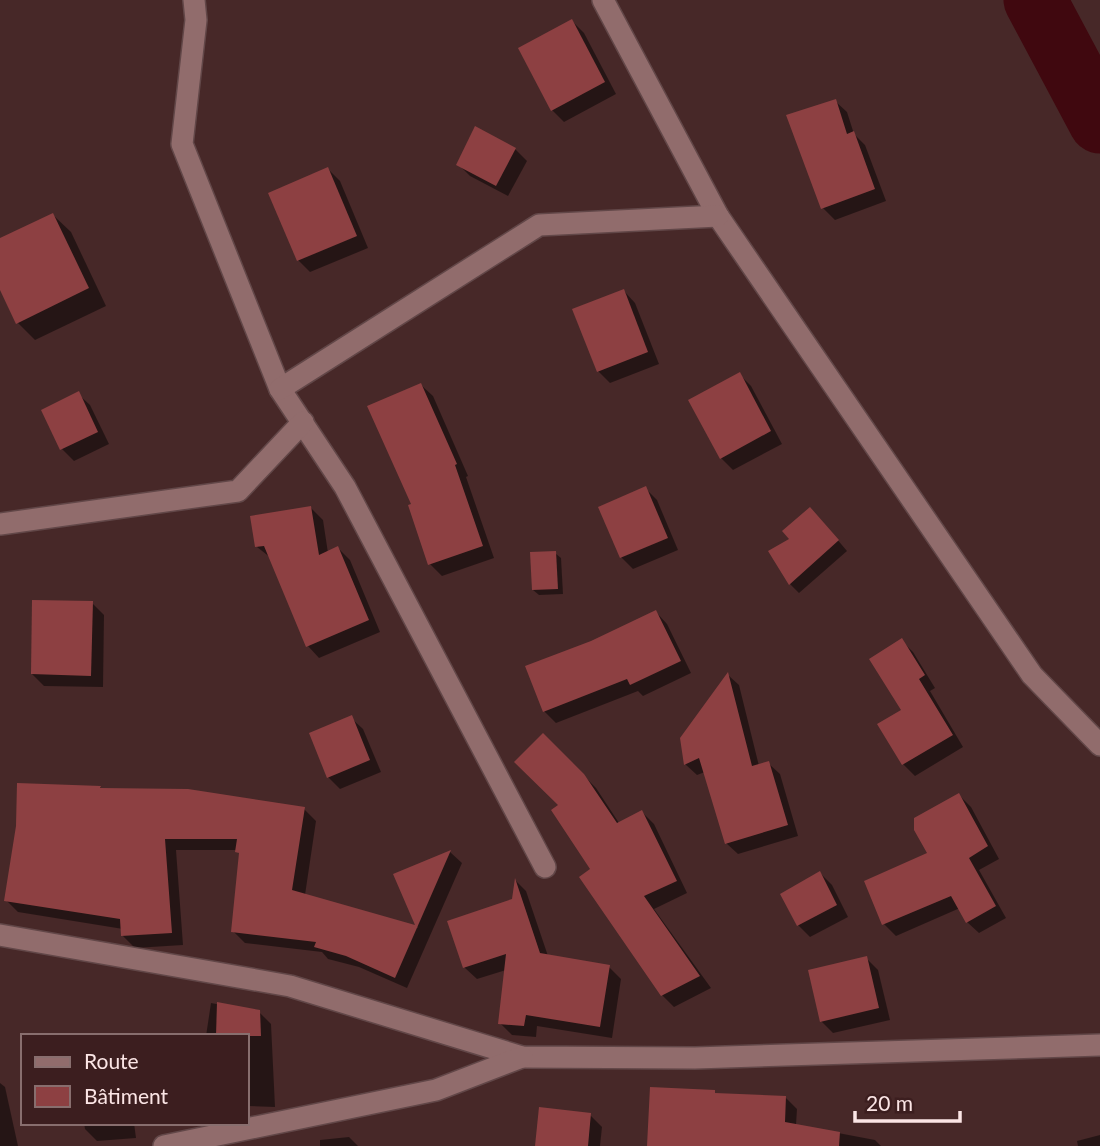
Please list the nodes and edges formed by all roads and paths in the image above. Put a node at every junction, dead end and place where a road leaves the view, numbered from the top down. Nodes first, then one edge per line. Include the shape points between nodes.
1 (194, 0) edge
2 (603, 0) edge
3 (718, 216) junction
4 (281, 388) junction
5 (303, 422) junction
6 (0, 524) edge
7 (1100, 745) edge
8 (545, 867) dead end
9 (0, 935) edge
10 (1100, 1045) edge
11 (522, 1056) junction
12 (164, 1146) edge

1 - 4 street via 196,20 182,144
2 - 3 street
3 - 4 street via 539,225
3 - 7 street via 1032,675
4 - 5 street
5 - 6 street via 239,491
5 - 8 street via 345,487
9 - 11 street via 290,986
10 - 11 street via 695,1058
11 - 12 street via 436,1090

